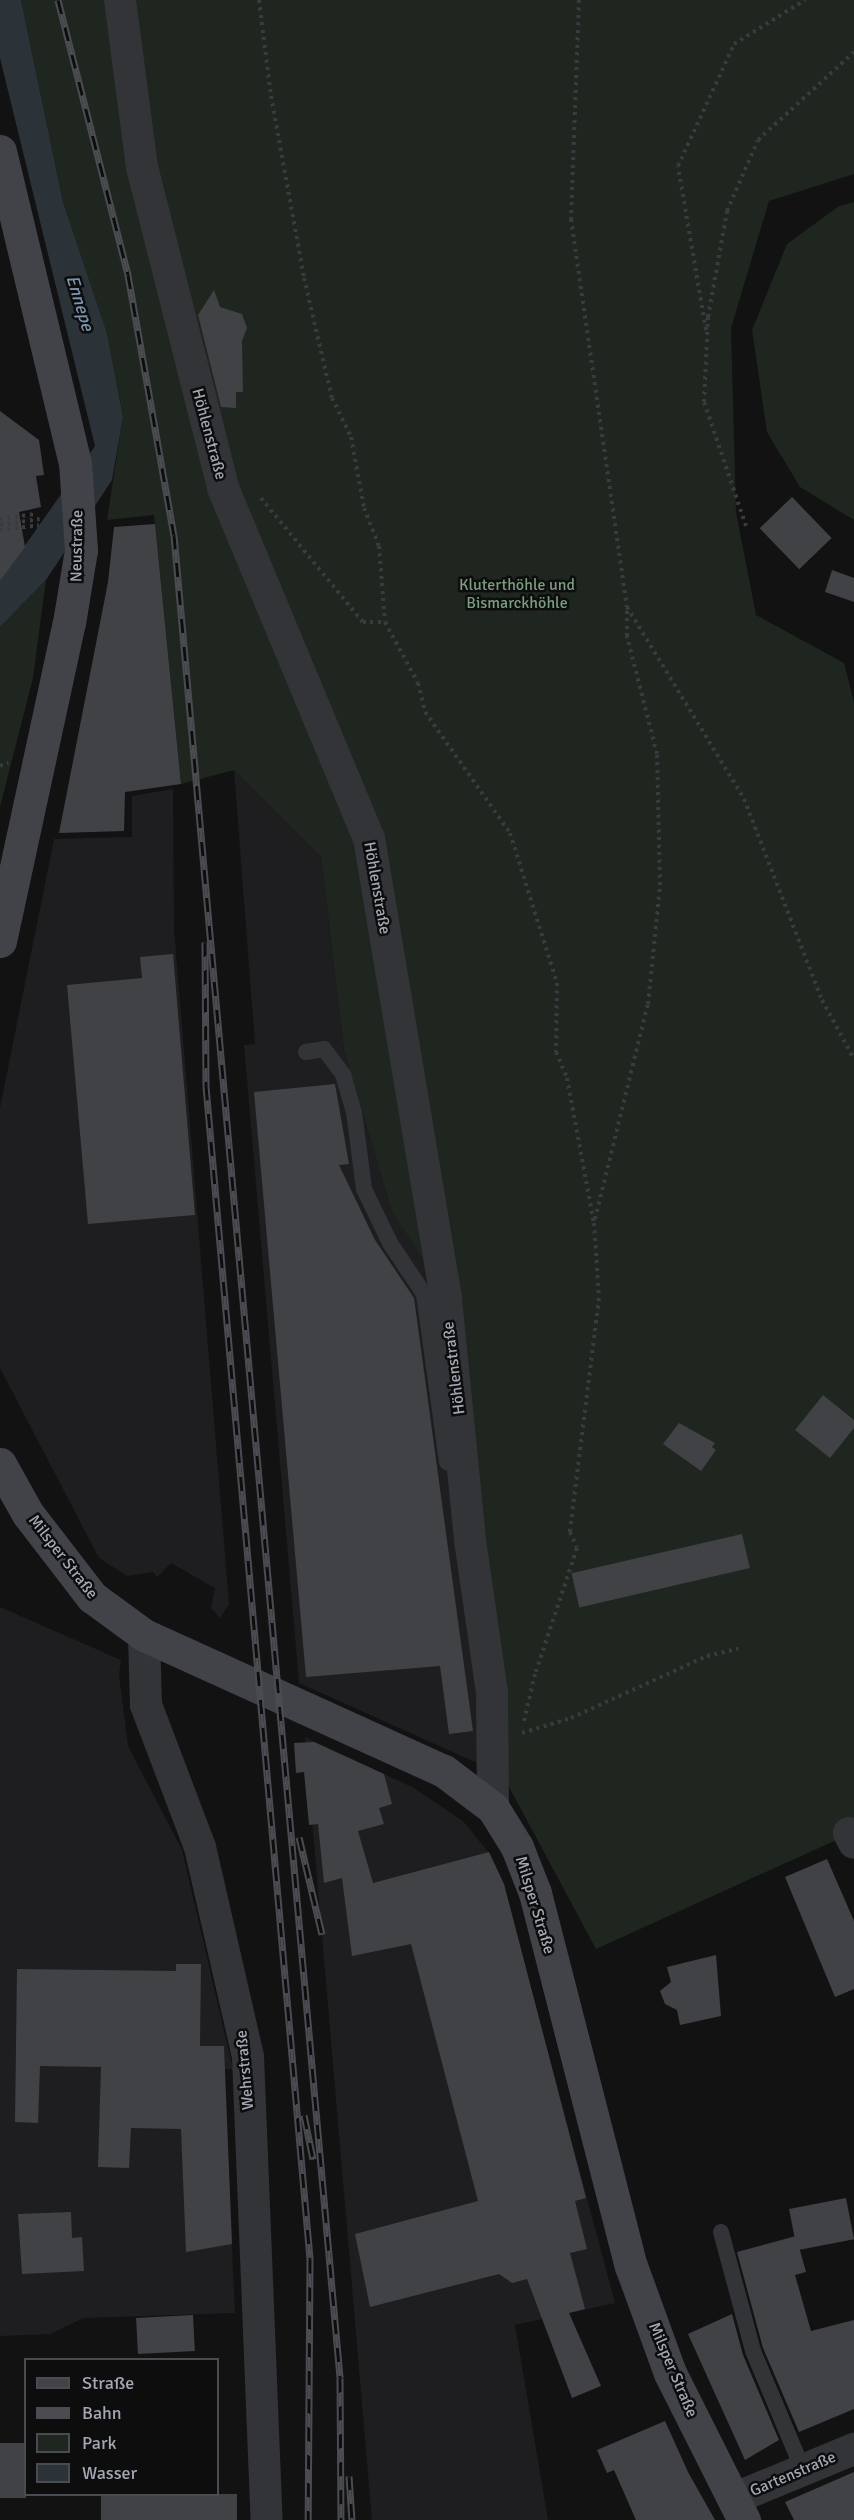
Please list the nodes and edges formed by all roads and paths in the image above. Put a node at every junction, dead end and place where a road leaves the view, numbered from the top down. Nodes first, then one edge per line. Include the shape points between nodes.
1 (120, 0) edge
2 (259, 0) edge
3 (579, 0) edge
4 (805, 0) edge
5 (854, 52) edge
6 (0, 151) edge
7 (707, 339) junction
8 (256, 492) dead end
9 (0, 519) edge
10 (0, 525) edge
11 (39, 525) dead end
12 (746, 526) dead end
13 (0, 530) edge
14 (627, 607) junction
15 (385, 622) junction
16 (0, 941) edge
17 (306, 1052) dead end
18 (854, 1059) edge
19 (594, 1223) junction
20 (0, 1464) edge
21 (470, 1540) junction
22 (144, 1635) junction
23 (738, 1649) dead end
24 (521, 1734) junction
25 (515, 1744) dead end
26 (493, 1808) junction
27 (721, 2232) dead end
28 (854, 2449) edge
29 (803, 2470) junction
30 (738, 2510) edge
31 (267, 2520) edge

1 - 21 street, Höhlenstraße via 142,167 223,488 369,838 415,1124 434,1206
2 - 15 path via 271,96 304,278 332,398 351,437 366,518 378,546
3 - 14 path via 571,219
4 - 7 path via 734,44 678,166
5 - 7 path via 758,140 727,211
6 - 16 street, Neustraße, bridge via 75,463 81,550 69,623
7 - 12 path via 704,402
8 - 15 path via 363,622
9 - 10 path via 38,516
11 - 13 path
14 - 18 path via 744,799 822,1000
14 - 19 path via 627,636 657,754 660,885 648,1004
15 - 19 path via 418,683 425,712 472,776 513,844 557,983 556,1052 567,1078
17 - 21 lane via 324,1049 343,1074 354,1112 364,1189 390,1243 424,1294 450,1481
19 - 24 path via 599,1298 570,1532 578,1548 535,1674
20 - 22 street, Milsper Straße via 28,1514 92,1597
21 - 26 street, Höhlenstraße via 492,1692
22 - 26 street, Milsper Straße via 444,1771
22 - 31 street, Wehrstraße via 146,1705 200,1847 248,2057
23 - 24 path via 707,1656 571,1718
24 - 25 path
26 - 30 street, Milsper Straße via 517,1847 535,1893 631,2266 670,2373
27 - 29 lane via 753,2350
28 - 29 street, Gartenstraße
29 - 30 street, Gartenstraße

